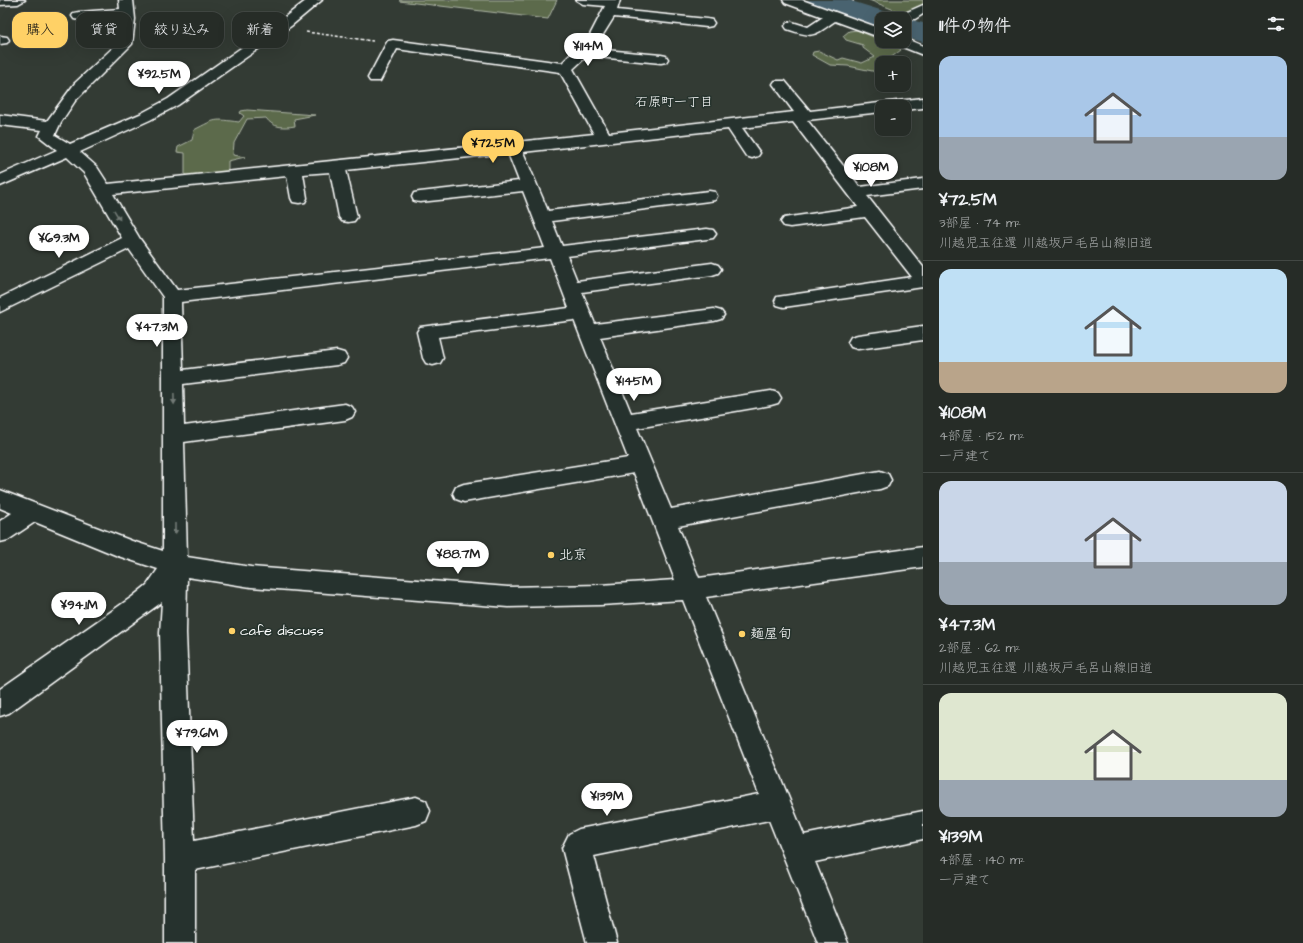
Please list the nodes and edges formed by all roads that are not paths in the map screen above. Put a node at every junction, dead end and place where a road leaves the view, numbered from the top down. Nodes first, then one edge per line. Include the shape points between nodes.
1 (0, 0) edge
2 (18, 0) edge
3 (314, 0) edge
4 (583, 0) edge
5 (790, 0) edge
6 (612, 5) edge
7 (127, 7) edge
8 (923, 9) edge
9 (100, 12) edge
10 (911, 15) edge
11 (834, 16) junction
12 (707, 23) dead end
13 (792, 26) dead end
14 (875, 31) edge
15 (911, 46) edge
16 (923, 51) edge
17 (585, 52) junction
18 (661, 59) dead end
19 (565, 68) junction
20 (375, 78) dead end
21 (780, 84) dead end
22 (923, 103) edge
23 (801, 115) junction
24 (0, 120) edge
25 (731, 123) junction
26 (51, 126) junction
27 (603, 137) junction
28 (514, 148) junction
29 (70, 151) junction
30 (752, 154) dead end
31 (336, 166) junction
32 (294, 170) junction
33 (0, 181) edge
34 (923, 184) edge
35 (528, 185) junction
36 (102, 190) junction
37 (856, 192) junction
38 (709, 196) dead end
39 (420, 197) dead end
40 (299, 198) dead end
41 (870, 212) junction
42 (348, 216) dead end
43 (541, 216) junction
44 (790, 222) dead end
45 (707, 234) dead end
46 (132, 240) junction
47 (556, 252) junction
48 (712, 269) dead end
49 (923, 280) edge
50 (570, 288) junction
51 (172, 297) junction
52 (784, 301) dead end
53 (0, 306) edge
54 (714, 314) dead end
55 (583, 323) junction
56 (923, 333) edge
57 (858, 342) dead end
58 (338, 358) dead end
59 (433, 358) dead end
60 (174, 378) junction
61 (771, 398) dead end
62 (345, 412) dead end
63 (624, 422) junction
64 (175, 435) junction
65 (640, 464) junction
66 (880, 480) dead end
67 (464, 493) dead end
68 (0, 499) edge
69 (31, 513) junction
70 (662, 520) junction
71 (0, 533) edge
72 (923, 557) edge
73 (175, 565) junction
74 (690, 589) junction
75 (0, 704) edge
76 (777, 804) junction
77 (416, 811) dead end
78 (923, 825) edge
79 (796, 851) junction
80 (180, 858) junction
81 (180, 943) edge
82 (602, 943) edge
83 (833, 943) edge

1 - 2 street
3 - 29 street via 286,23 173,102
4 - 6 street
5 - 11 street
6 - 12 street
6 - 17 street
7 - 9 street
7 - 26 street via 125,44 88,76
8 - 10 street
11 - 13 street via 810,32
11 - 14 street
15 - 16 street
17 - 18 street
17 - 19 street
19 - 20 street via 393,44
19 - 27 street
21 - 23 street
22 - 23 street
23 - 25 street
23 - 37 street
24 - 26 street
25 - 27 street
25 - 30 street
26 - 29 street via 47,136
27 - 28 street
28 - 31 street via 374,168
28 - 35 street
29 - 33 street
29 - 36 street via 91,170
31 - 32 street
31 - 42 street
32 - 36 street
32 - 40 street
34 - 37 street
35 - 39 street
35 - 43 street
36 -> 46 street
37 - 41 street
38 - 43 street
41 - 44 street
41 - 49 street
43 - 47 street
45 - 47 street
46 - 51 street
46 - 53 street
47 - 50 street
47 - 51 street
48 - 50 street
49 - 52 street
50 - 55 street
51 - 60 street
54 - 55 street
55 - 59 street via 427,332
55 - 63 street
56 - 57 street
58 - 60 street
60 -> 64 street
61 - 63 street
62 - 64 street
63 - 65 street
64 -> 73 street
65 - 67 street
65 - 70 street
66 - 70 street
68 - 69 street
69 - 71 street
69 - 73 street
70 - 74 street
72 - 74 street
73 - 74 street via 251,577 508,597 600,596
73 - 75 street via 156,592 141,604
73 - 80 street via 173,633
74 - 76 street
76 - 79 street
76 - 82 street via 580,844 577,848
77 - 80 street
78 - 79 street
79 - 83 street
80 - 81 street

